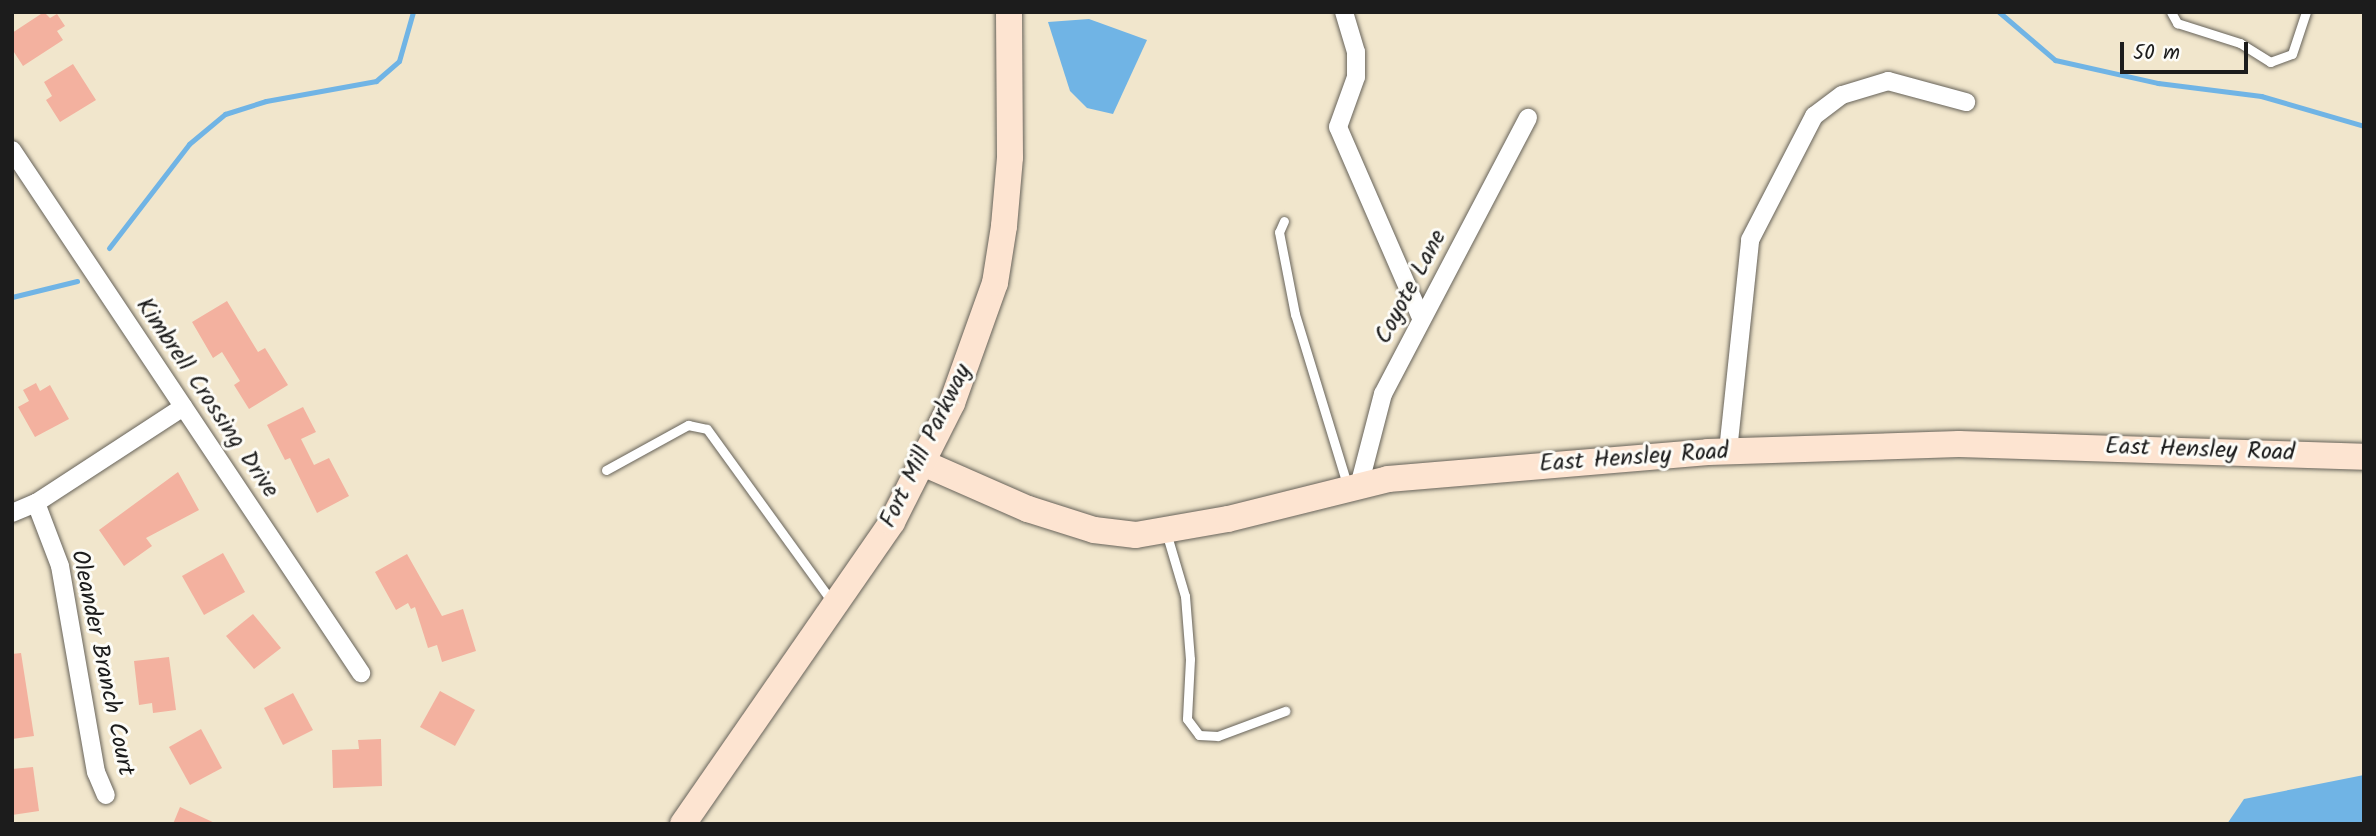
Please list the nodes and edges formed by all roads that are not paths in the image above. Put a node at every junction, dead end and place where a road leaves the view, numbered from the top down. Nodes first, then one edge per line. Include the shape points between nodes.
1 (1009, 12) edge
2 (1344, 12) edge
3 (2171, 12) edge
4 (2306, 12) edge
5 (1966, 102) dead end
6 (1528, 118) dead end
7 (12, 150) edge
8 (1284, 221) dead end
9 (1421, 318) junction
10 (183, 407) junction
11 (1728, 451) junction
12 (2364, 457) edge
13 (923, 463) junction
14 (606, 470) dead end
15 (1354, 487) junction
16 (36, 503) junction
17 (12, 513) edge
18 (1166, 531) junction
19 (834, 605) junction
20 (361, 673) dead end
21 (1285, 711) dead end
22 (106, 795) dead end
23 (683, 824) edge

1 - 13 main road, Fort Mill Parkway via 1010,157 995,283 952,403
2 - 9 street via 1356,52 1356,77 1338,127
3 - 4 lane via 2178,23 2240,43 2270,62 2292,54
5 - 11 street via 1888,81 1842,96 1814,116 1750,240
6 - 9 street, Coyote Lane
7 - 10 street, Kimbrell Crossing Drive
8 - 15 lane via 1279,232 1295,314
9 - 15 street, Coyote Lane via 1383,394
10 - 16 street
10 - 20 street, Kimbrell Crossing Drive
11 - 12 main road, East Hensley Road via 1959,444
11 - 15 main road, East Hensley Road via 1481,469
13 - 18 main road, East Hensley Road via 1028,509 1094,530 1136,535
13 - 19 main road, Fort Mill Parkway via 892,522
14 - 19 lane via 688,425 707,429
15 - 18 main road, East Hensley Road
16 - 17 street
16 - 22 street, Oleander Branch Court via 60,566 96,772
18 - 21 lane via 1185,596 1190,660 1187,719 1199,735 1218,736
19 - 23 main road, Fort Mill Parkway

